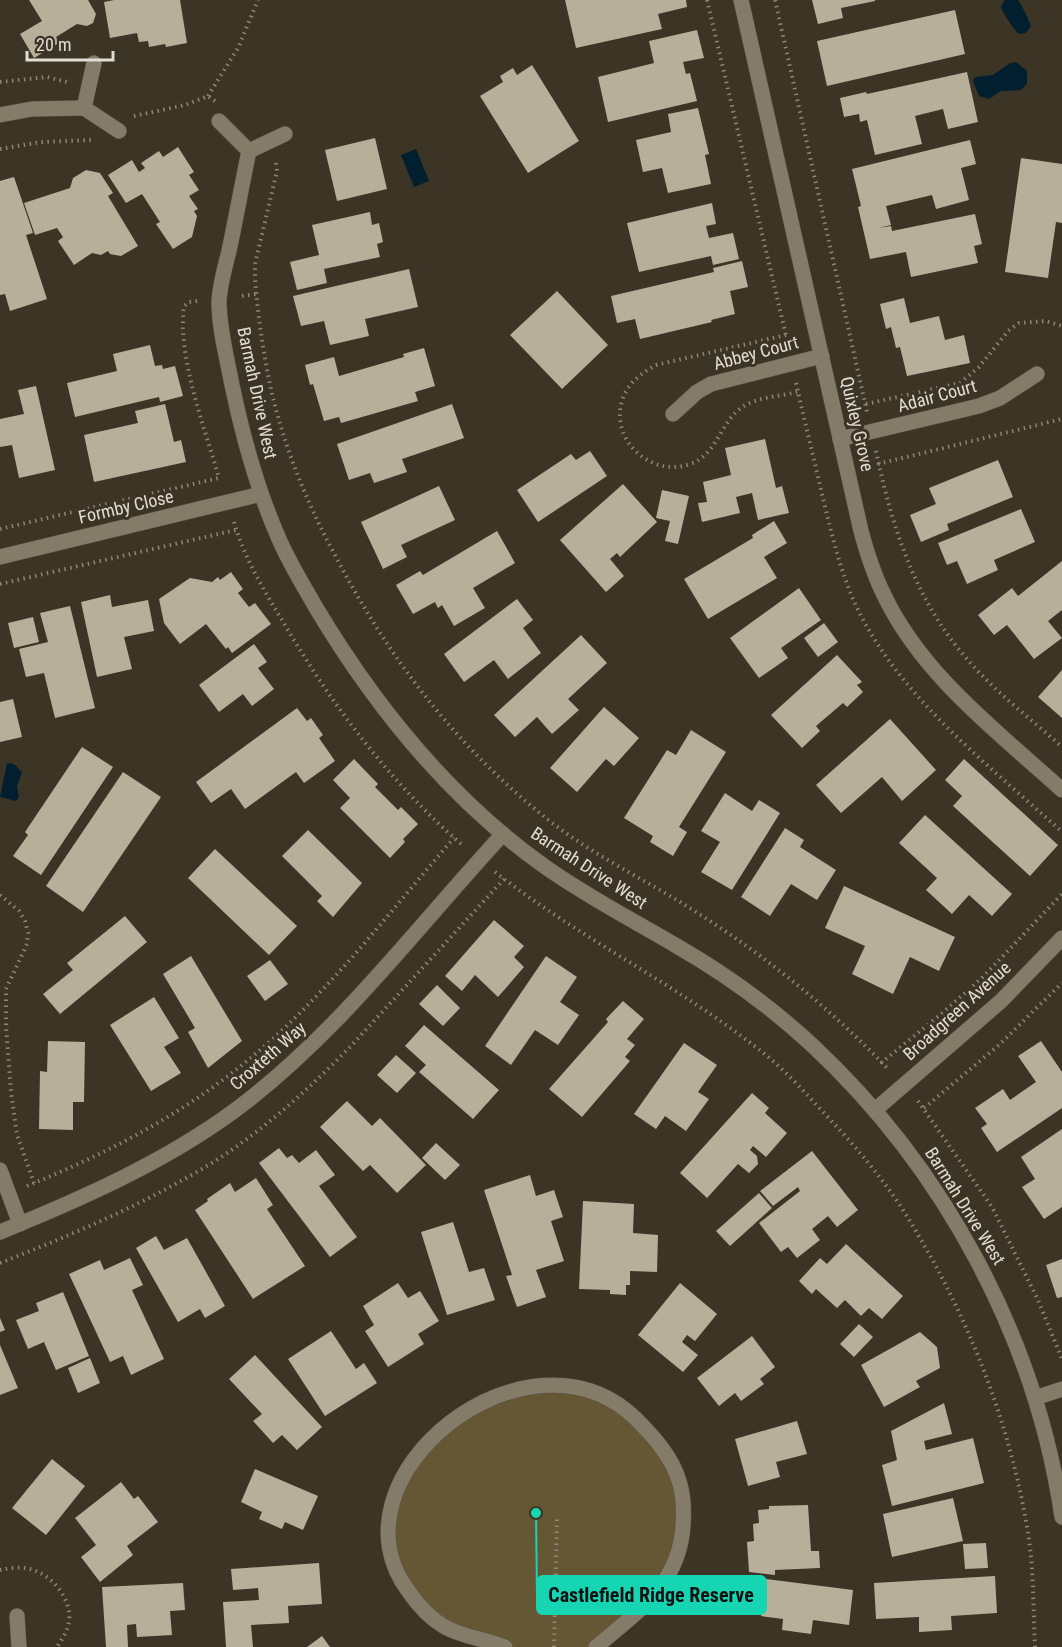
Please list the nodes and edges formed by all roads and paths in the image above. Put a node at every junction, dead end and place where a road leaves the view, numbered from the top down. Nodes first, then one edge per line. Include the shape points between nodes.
1 (258, 0) edge
2 (708, 0) edge
3 (741, 0) edge
4 (775, 0) edge
5 (94, 63) dead end
6 (0, 82) edge
7 (73, 85) dead end
8 (208, 96) junction
9 (216, 102) dead end
10 (84, 108) junction
11 (0, 114) edge
12 (219, 121) dead end
13 (123, 124) joint
14 (285, 134) dead end
15 (96, 138) dead end
16 (0, 149) edge
17 (249, 151) junction
18 (276, 156) dead end
19 (256, 294) junction
20 (241, 296) dead end
21 (197, 301) dead end
22 (1062, 326) edge
23 (788, 345) dead end
24 (822, 356) junction
25 (1037, 374) dead end
26 (866, 404) junction
27 (673, 414) dead end
28 (868, 415) dead end
29 (1062, 418) edge
30 (840, 439) junction
31 (876, 451) dead end
32 (878, 464) junction
33 (219, 478) junction
34 (223, 488) dead end
35 (261, 494) junction
36 (232, 518) dead end
37 (0, 529) edge
38 (236, 530) junction
39 (0, 557) edge
40 (0, 584) edge
41 (1062, 747) edge
42 (1062, 790) edge
43 (503, 834) junction
44 (454, 838) junction
45 (462, 845) dead end
46 (495, 872) dead end
47 (1062, 894) edge
48 (0, 895) edge
49 (1062, 938) edge
50 (1062, 983) edge
51 (881, 1063) junction
52 (889, 1070) dead end
53 (918, 1101) dead end
54 (924, 1108) junction
55 (875, 1110) junction
56 (0, 1170) edge
57 (34, 1183) junction
58 (24, 1187) dead end
59 (20, 1224) junction
60 (0, 1232) edge
61 (1060, 1345) edge
62 (1062, 1359) edge
63 (1062, 1389) edge
64 (1035, 1398) junction
65 (1062, 1517) edge
66 (557, 1519) dead end
67 (0, 1570) edge
68 (17, 1616) dead end
69 (19, 1647) edge
70 (57, 1647) edge
71 (505, 1647) edge
72 (554, 1647) edge
73 (596, 1647) edge
74 (1035, 1647) edge

1 - 8 path via 238,48
2 - 23 path
3 - 24 street, Quixley Grove
4 - 26 path
5 - 10 street
6 - 7 path via 47,77
8 - 9 path
8 - 13 path
10 - 11 street
10 - 13 street
12 - 17 street
14 - 17 street
15 - 16 path
17 - 35 street, Barmah Drive West via 219,298 242,434
18 - 19 path via 277,171 255,264
19 - 20 path
19 - 51 path via 274,400 294,466 320,530 365,613 438,714 551,822 694,910 772,964
21 - 33 path via 184,306 183,340
22 - 26 path via 1046,321 1019,323 960,383
24 - 27 street, Abbey Court via 711,384
24 - 30 street, Quixley Grove
25 - 30 street, Adair Court via 1000,398 979,406
26 - 28 path
29 - 32 path
30 - 42 street, Quixley Grove via 869,557 884,596 906,632 932,668 961,698
31 - 32 path
32 - 41 path via 900,543 916,582 945,632 989,682
33 - 34 path
33 - 37 path
35 - 39 street, Formby Close
35 - 43 street, Barmah Drive West via 300,581 365,682 397,725 464,799
36 - 38 path
38 - 40 path
38 - 44 path via 257,578 354,730 377,760
43 - 55 street, Barmah Drive West via 582,892 685,950 762,1004 808,1042
43 - 59 street, Croxteth Way via 355,1000 263,1088 160,1158
44 - 45 path
44 - 57 path via 324,988 238,1069 135,1136
46 - 74 path via 535,903 759,1049 846,1136 888,1188 951,1294 995,1396 1028,1528
47 - 51 path via 982,978
48 - 57 path via 19,911 28,933 27,944 6,989 6,1026 18,1135
49 - 55 street, Broadgreen Avenue via 1001,1001
50 - 54 path via 999,1045
51 - 52 path
53 - 54 path
54 - 61 path via 992,1207
55 - 64 street, Barmah Drive West via 914,1159 963,1234 990,1285
56 - 59 street
57 - 58 path
59 - 60 street, Croxteth Way
61 - 62 path
63 - 64 street
64 - 65 street, Barmah Drive West via 1051,1454
66 - 72 path
67 - 70 path via 31,1569 61,1592 70,1620
68 - 69 street
71 - 73 street via 444,1627 412,1598 392,1560 390,1509 400,1480 442,1431 498,1395 547,1384 592,1390 630,1413 662,1448 683,1491 682,1546 673,1568 650,1601

